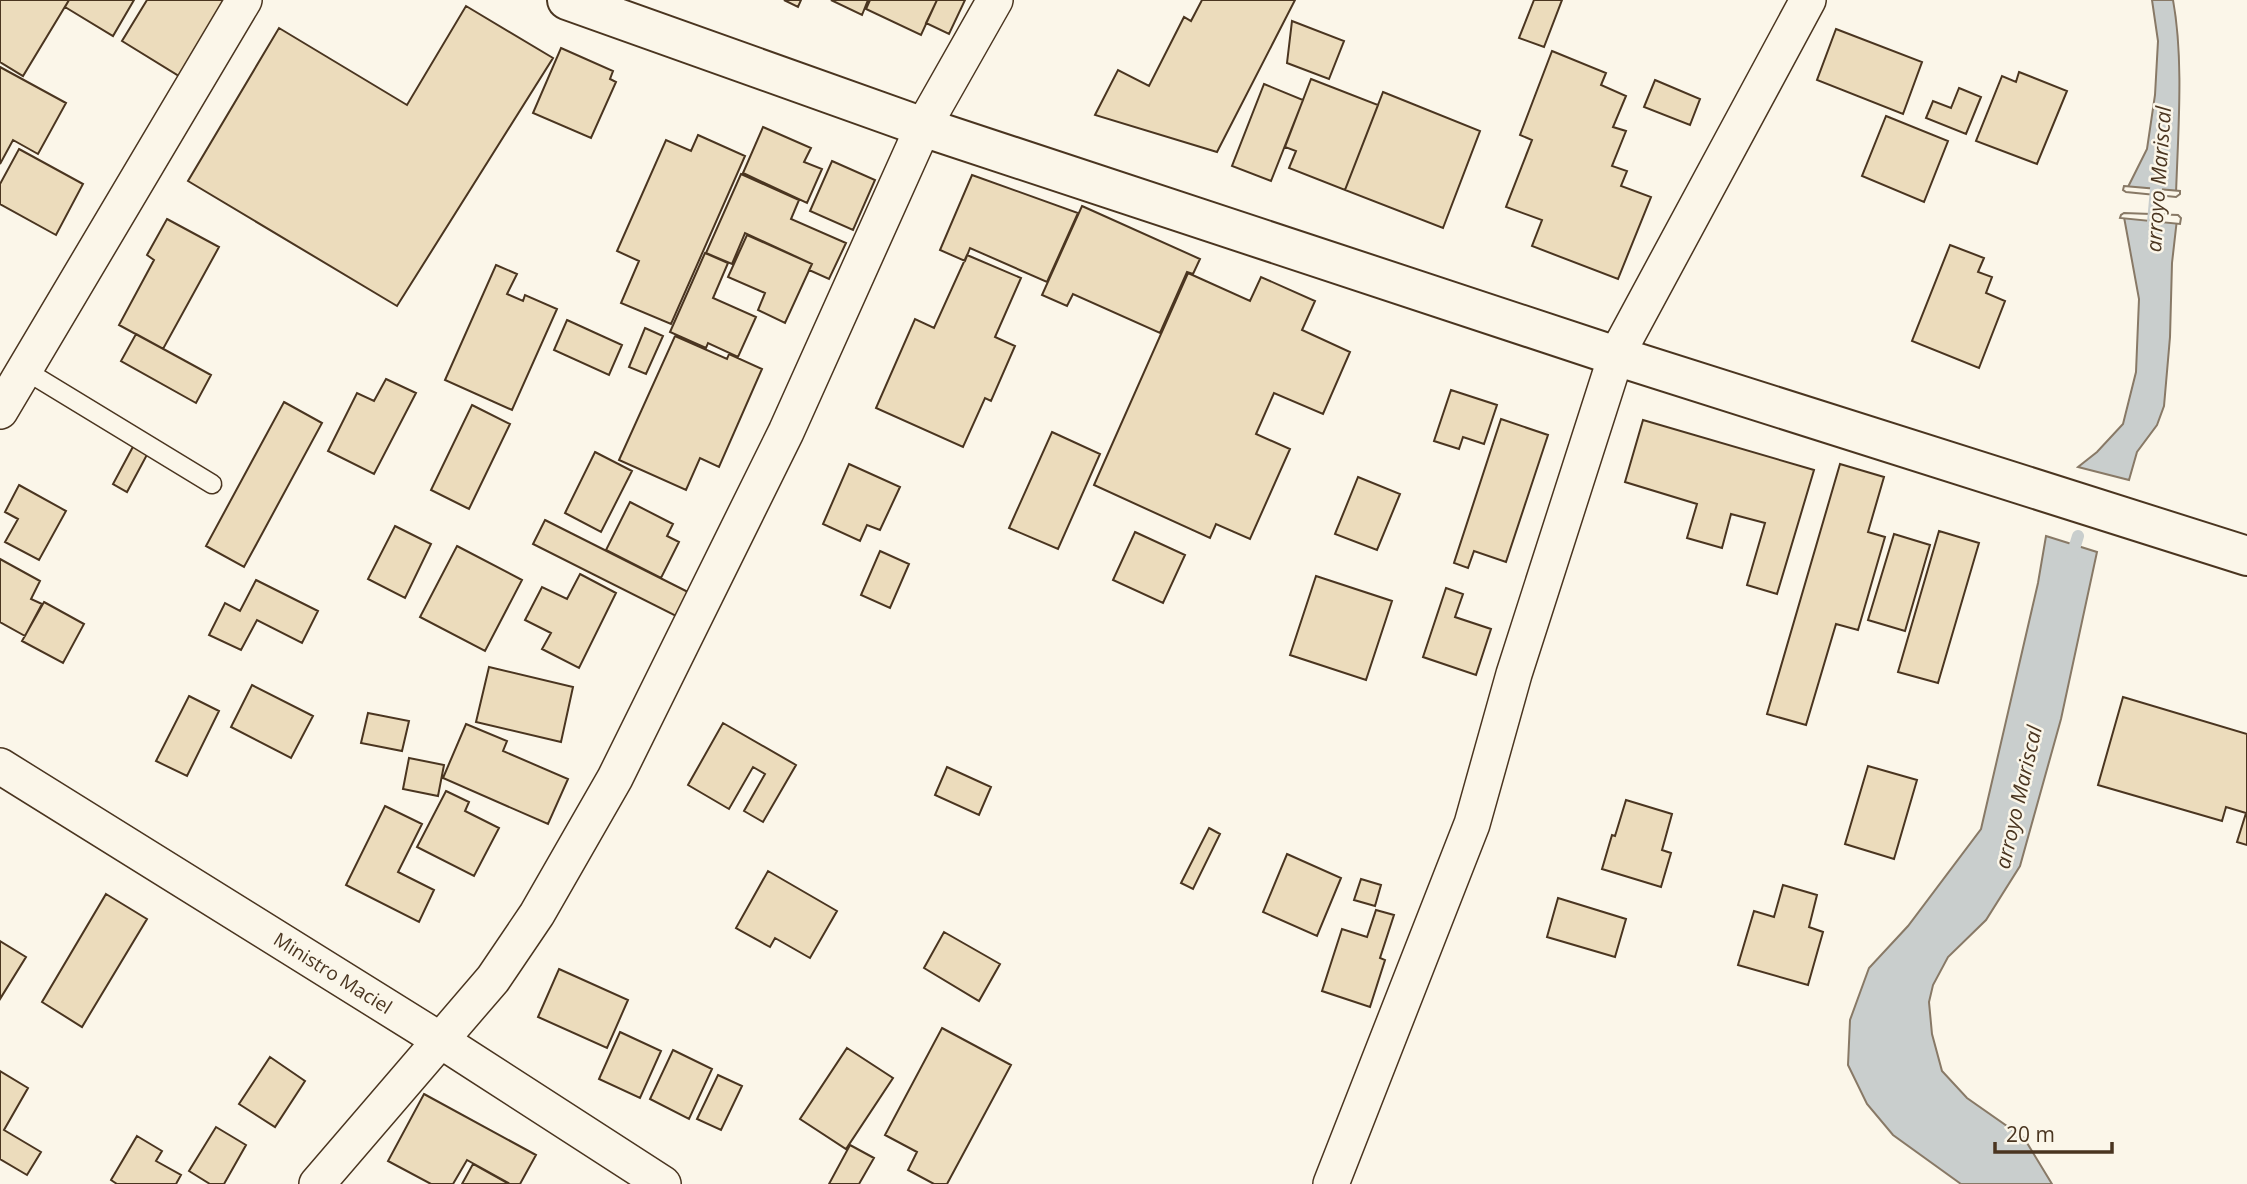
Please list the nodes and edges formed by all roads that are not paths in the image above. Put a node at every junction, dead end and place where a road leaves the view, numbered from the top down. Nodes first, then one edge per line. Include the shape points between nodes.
1 (244, 0) edge
2 (567, 0) edge
3 (995, 0) edge
4 (1808, 0) edge
5 (923, 127) junction
6 (1616, 356) junction
7 (23, 369) junction
8 (0, 411) edge
9 (212, 484) dead end
10 (2247, 556) edge
11 (0, 765) edge
12 (440, 1040) junction
13 (317, 1184) edge
14 (663, 1184) edge
15 (1331, 1184) edge

1 - 7 street
2 - 5 main road
3 - 5 street
4 - 6 street
5 - 6 main road
5 - 12 street via 786,432 615,778 494,979
6 - 10 main road
6 - 15 street via 1514,674 1472,824
7 - 8 street
7 - 9 lane
11 - 12 street, Ministro Maciel
12 - 13 street
12 - 14 street, Ministro Maciel

